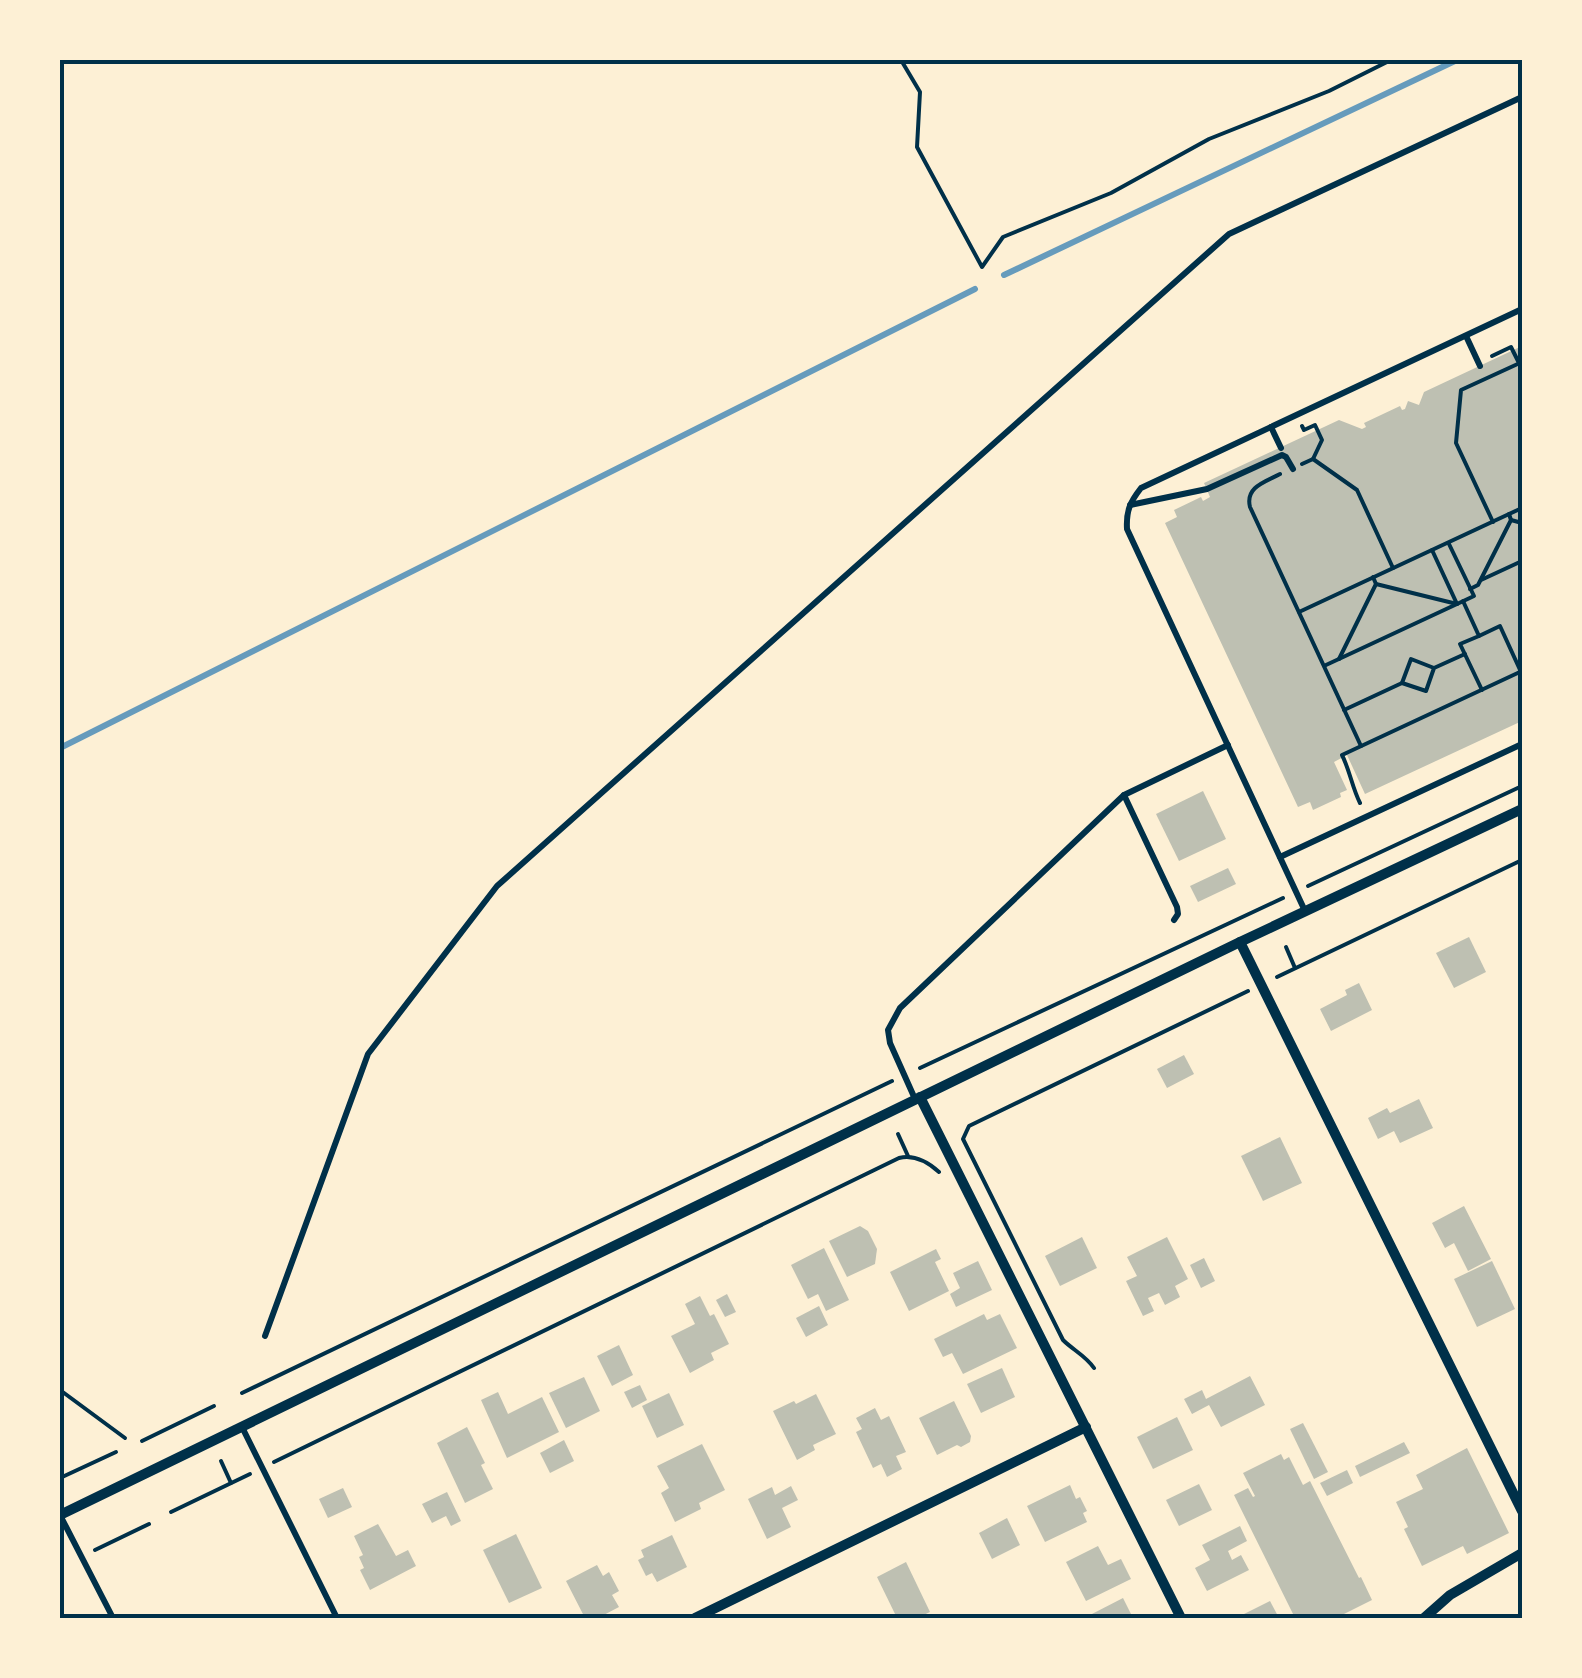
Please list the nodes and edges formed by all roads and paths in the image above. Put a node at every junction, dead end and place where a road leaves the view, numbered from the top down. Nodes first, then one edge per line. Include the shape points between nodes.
1 (901, 60) edge
2 (1392, 60) edge
3 (1522, 97) edge
4 (1522, 309) edge
5 (1466, 336) junction
6 (1492, 356) dead end
7 (1520, 362) edge
8 (1480, 366) dead end
9 (1302, 426) dead end
10 (1271, 427) junction
11 (1280, 448) dead end
12 (1313, 459) junction
13 (1292, 469) junction
14 (1130, 505) junction
15 (1522, 508) edge
16 (1510, 517) junction
17 (1493, 522) junction
18 (1522, 522) edge
19 (1448, 542) junction
20 (1432, 550) junction
21 (1522, 561) edge
22 (1394, 568) junction
23 (1375, 581) junction
24 (1480, 581) junction
25 (1470, 589) junction
26 (1460, 603) junction
27 (1298, 612) junction
28 (1479, 636) junction
29 (1464, 654) junction
30 (1339, 659) junction
31 (1324, 666) junction
32 (1434, 668) junction
33 (1521, 672) edge
34 (1402, 683) junction
35 (1482, 690) junction
36 (1344, 710) junction
37 (1522, 744) edge
38 (1228, 745) junction
39 (1361, 746) junction
40 (1522, 786) edge
41 (1353, 789) dead end
42 (1124, 795) junction
43 (1522, 809) edge
44 (1280, 857) junction
45 (1522, 860) edge
46 (1304, 888) dead end
47 (1286, 896) dead end
48 (1306, 912) junction
49 (1174, 920) dead end
50 (1240, 942) junction
51 (1286, 947) dead end
52 (1295, 968) junction
53 (1272, 979) dead end
54 (1248, 991) dead end
55 (920, 1068) dead end
56 (892, 1081) dead end
57 (877, 1088) junction
58 (881, 1098) dead end
59 (918, 1098) junction
60 (898, 1134) dead end
61 (908, 1156) junction
62 (942, 1176) dead end
63 (265, 1336) dead end
64 (1094, 1368) dead end
65 (60, 1390) edge
66 (242, 1393) dead end
67 (214, 1406) dead end
68 (199, 1414) junction
69 (204, 1426) dead end
70 (241, 1426) junction
71 (1086, 1427) junction
72 (125, 1438) dead end
73 (142, 1441) dead end
74 (116, 1452) dead end
75 (221, 1461) dead end
76 (270, 1464) dead end
77 (250, 1474) dead end
78 (60, 1478) edge
79 (231, 1483) junction
80 (1522, 1511) edge
81 (171, 1512) dead end
82 (60, 1515) edge
83 (149, 1524) dead end
84 (90, 1552) dead end
85 (1522, 1553) edge
86 (113, 1618) edge
87 (337, 1618) edge
88 (695, 1618) edge
89 (1182, 1618) edge
90 (1424, 1618) edge

1 - 2 path via 920,92 917,147 982,267 1002,237
3 - 63 lane via 1228,234 497,886 368,1054
4 - 5 lane
5 - 8 lane
5 - 10 lane
6 - 7 path via 1511,347
7 - 17 path via 1460,390 1456,443
9 - 12 path via 1315,424 1322,440
10 - 11 lane
10 - 14 lane via 1142,488
12 - 13 path
12 - 22 path via 1357,490
13 - 14 lane via 1282,455 1206,489
13 - 27 path via 1260,484 1248,498
14 - 38 lane via 1128,529
15 - 16 path
16 - 17 path
16 - 18 path
16 - 24 path
17 - 19 path
19 - 20 path
19 - 25 path
20 - 22 path
20 - 26 path
21 - 24 path
22 - 23 path
23 - 26 path
23 - 27 path
23 - 30 path
24 - 25 path
25 - 26 path via 1474,596
26 - 28 path
26 - 30 path
27 - 31 path
28 - 29 path via 1460,644
28 - 33 path via 1500,626
29 - 32 path
29 - 35 path
30 - 31 path
31 - 36 path
32 - 34 path via 1426,691
32 - 34 path via 1411,659
33 - 35 path
34 - 36 path
35 - 39 path
36 - 39 path
37 - 44 lane
38 - 42 lane
38 - 44 lane
39 - 41 path via 1342,755
40 - 46 path
42 - 49 lane via 1177,906
42 - 59 lane via 892,1018 890,1044
43 - 48 street
44 - 48 lane
45 - 52 path
47 - 55 path
48 - 50 street
50 - 59 street
50 - 80 street
51 - 52 path
52 - 53 path
54 - 64 path via 969,1126 963,1139 1063,1340
56 - 57 path
57 - 58 path
57 - 66 path
59 - 70 street
59 - 71 street
60 - 61 path
61 - 62 path
61 - 76 path
65 - 72 path
67 - 68 path
68 - 69 path
68 - 73 path
70 - 82 street
70 - 87 lane
71 - 88 street
71 - 89 street
74 - 78 path
75 - 79 path
77 - 79 path
79 - 81 path
82 - 86 lane
83 - 84 path
85 - 90 street

